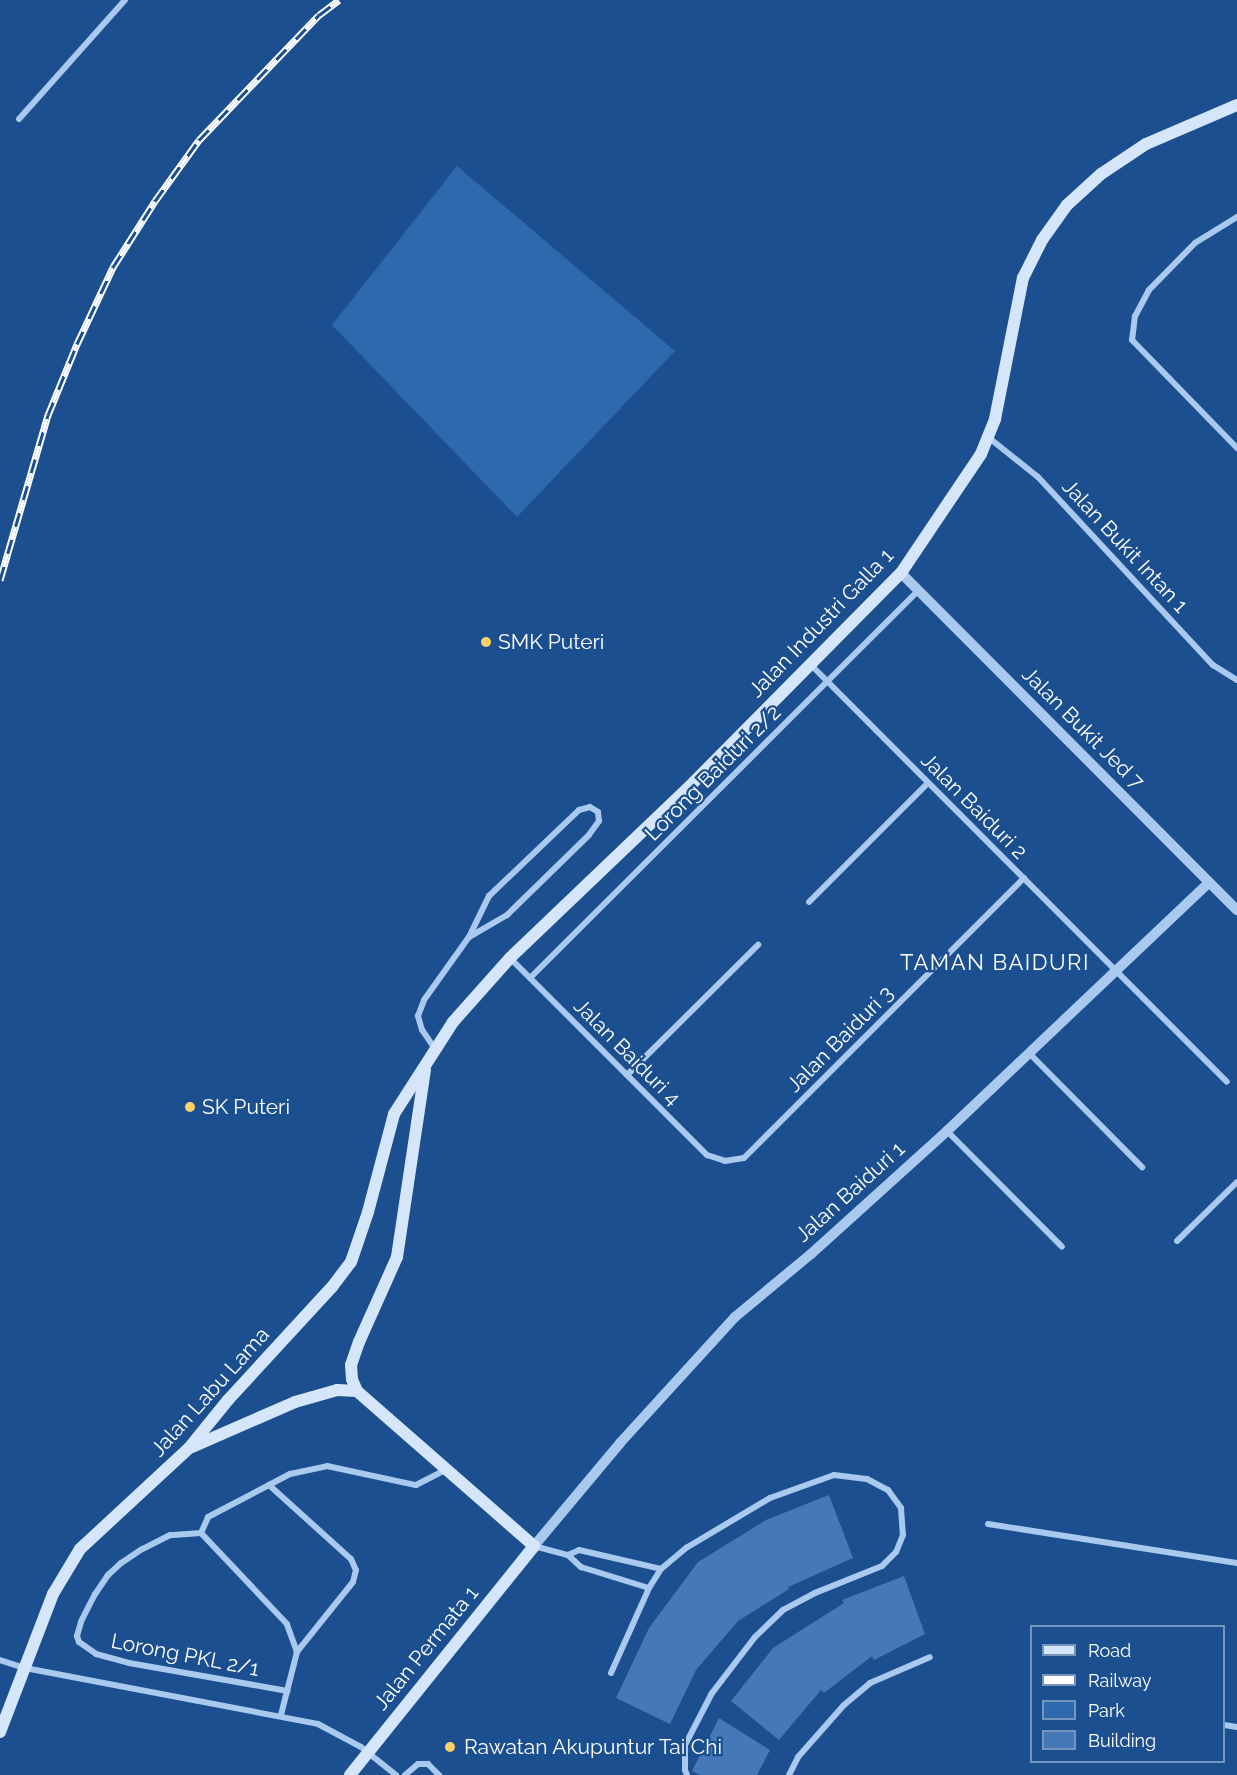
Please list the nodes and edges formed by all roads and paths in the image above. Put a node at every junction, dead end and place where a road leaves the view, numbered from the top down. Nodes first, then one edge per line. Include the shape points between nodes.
1 (125, 0) edge
2 (1237, 105) edge
3 (19, 119) dead end
4 (1237, 217) edge
5 (988, 437) junction
6 (1237, 448) edge
7 (901, 573) junction
8 (918, 591) junction
9 (810, 664) junction
10 (1237, 680) edge
11 (827, 682) junction
12 (928, 783) junction
13 (1024, 878) junction
14 (1209, 882) junction
15 (810, 902) dead end
16 (1237, 910) edge
17 (469, 938) junction
18 (758, 945) dead end
19 (510, 958) junction
20 (1116, 971) junction
21 (530, 978) junction
22 (435, 1050) junction
23 (1029, 1053) junction
24 (426, 1064) junction
25 (627, 1075) junction
26 (1227, 1082) dead end
27 (947, 1131) junction
28 (725, 1161) joint
29 (1142, 1167) dead end
30 (1237, 1182) edge
31 (1177, 1241) dead end
32 (1062, 1247) dead end
33 (357, 1391) junction
34 (189, 1448) junction
35 (448, 1469) junction
36 (269, 1485) junction
37 (988, 1524) dead end
38 (201, 1533) junction
39 (534, 1546) junction
40 (568, 1555) junction
41 (1237, 1563) edge
42 (661, 1569) junction
43 (649, 1588) junction
44 (297, 1652) junction
45 (930, 1657) dead end
46 (0, 1660) edge
47 (25, 1668) junction
48 (611, 1673) dead end
49 (288, 1691) junction
50 (281, 1715) junction
51 (0, 1732) edge
52 (367, 1751) junction
53 (350, 1775) edge
54 (396, 1775) edge
55 (405, 1775) edge
56 (439, 1775) edge
57 (687, 1775) edge
58 (789, 1775) edge

1 - 3 street
2 - 5 main road, Jalan Industri Galla 1 via 1146,144 1101,174 1041,240 1023,278 1005,380
4 - 6 street via 1195,243 1149,290 1135,316 1132,340
5 - 7 main road, Jalan Industri Galla 1 via 960,487
5 - 10 street, Jalan Bukit Intan 1 via 1038,477 1213,665
7 - 8 street, Jalan Bukit Jed 7
7 - 9 main road, Jalan Industri Galla 1
8 - 11 street, Lorong Baiduri 2/2
8 - 14 street, Jalan Bukit Jed 7
9 - 11 street, Jalan Baiduri 2
9 - 19 main road, Jalan Industri Galla 1 via 686,790
11 - 12 street, Jalan Baiduri 2
11 - 21 street, Lorong Baiduri 2/2
12 - 13 street, Jalan Baiduri 2
12 - 15 street
13 - 20 street, Jalan Baiduri 2
13 - 28 street, Jalan Baiduri 3 via 744,1158
14 - 16 street, Jalan Bukit Jed 7
14 - 20 street, Jalan Baiduri 1
17 - 17 street via 489,896 579,810 590,807 598,812 599,821 589,835 507,915
17 - 22 street via 424,1000 418,1016
18 - 25 street
19 - 21 street, Jalan Baiduri 4
19 - 22 main road, Jalan Industri Galla 1 via 477,992
20 - 23 street, Jalan Baiduri 1
20 - 26 street, Jalan Baiduri 2
21 - 25 street, Jalan Baiduri 4
22 - 24 main road, Jalan Industri Galla 1
23 - 27 street, Jalan Baiduri 1
23 - 29 street
24 - 33 main road via 397,1257 351,1365
24 - 34 main road, Jalan Labu Lama via 394,1114 351,1262
25 - 28 street, Jalan Baiduri 4 via 707,1155
27 - 32 street
27 - 39 street, Jalan Baiduri 1 via 735,1317 620,1443
30 - 31 street
33 - 34 main road via 337,1390 295,1402
33 - 35 main road
34 - 47 main road, Jalan Labu Lama via 80,1549 53,1594
35 - 36 street via 416,1485 327,1466 290,1474
35 - 39 main road
36 - 38 street via 208,1517
36 - 44 street via 351,1559 356,1570 352,1582
37 - 41 street
38 - 44 street via 287,1624
38 - 49 street, Lorong PKL 2/1 via 170,1535 121,1563 95,1594 81,1622 79,1642 96,1654 129,1663
39 - 40 street
39 - 52 main road, Jalan Permata 1
40 - 42 street via 579,1550
40 - 43 street via 581,1567
42 - 43 street
42 - 57 street via 686,1548 770,1498 834,1474 867,1479 888,1490 901,1509 903,1535 896,1552 882,1566 783,1610 755,1637 712,1693 686,1745
43 - 48 street
44 - 49 street
45 - 58 street via 870,1683 844,1705 798,1757
46 - 47 street
47 - 50 street
47 - 51 main road, Jalan Labu Lama
49 - 50 street
50 - 52 street via 318,1724
52 - 53 main road, Jalan Permata 1
52 - 54 street
55 - 56 street via 418,1764 428,1764

